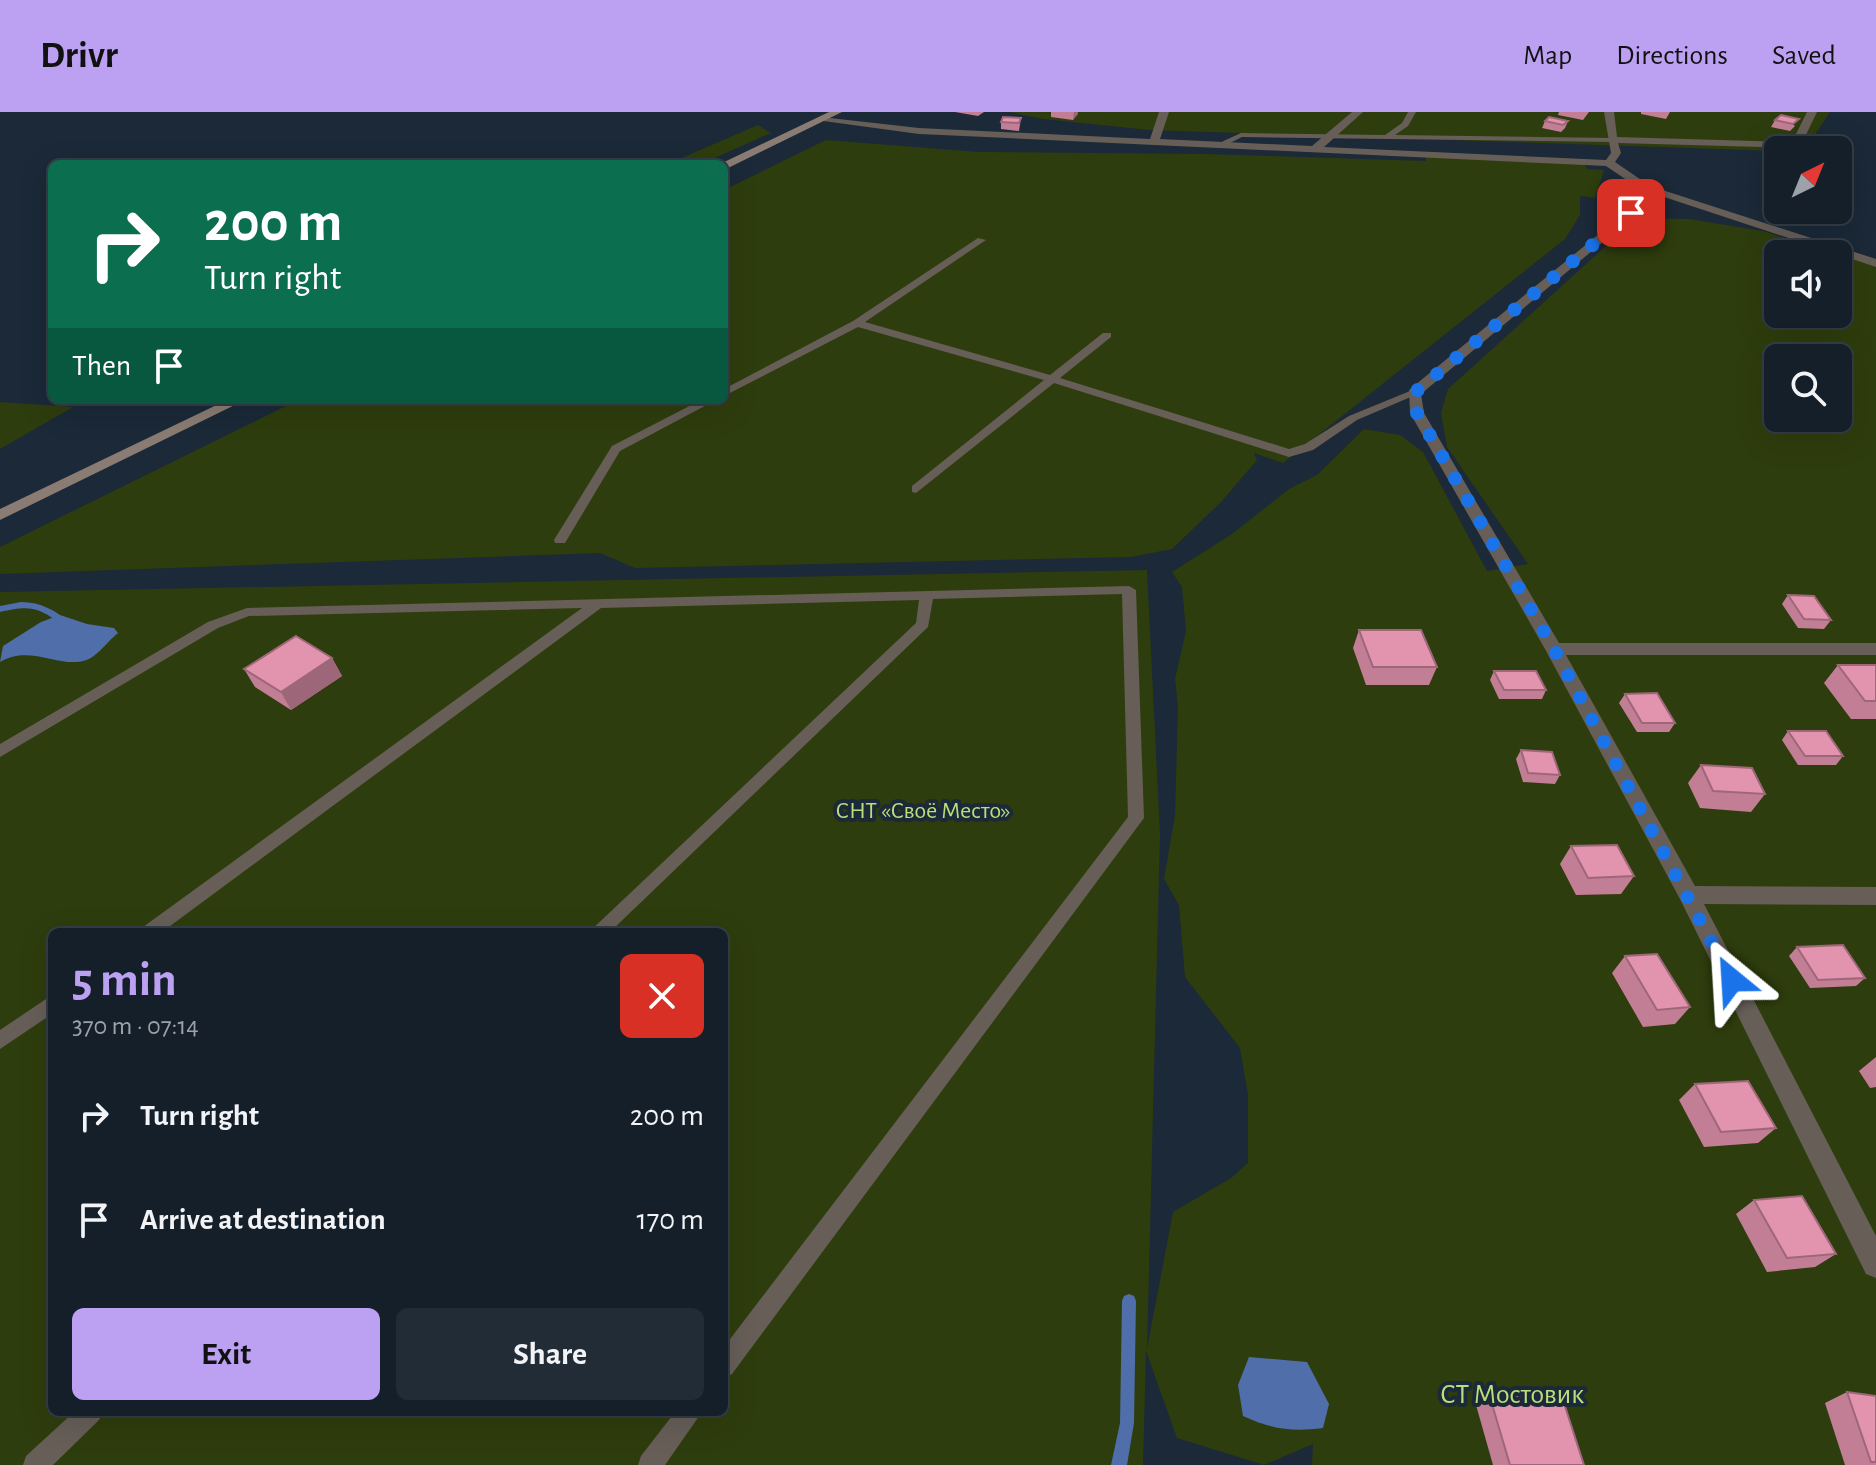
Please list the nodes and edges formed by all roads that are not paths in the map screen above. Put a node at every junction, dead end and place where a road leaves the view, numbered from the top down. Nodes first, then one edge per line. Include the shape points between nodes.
1 (837, 112) edge
2 (1164, 112) edge
3 (1358, 112) edge
4 (1412, 112) edge
5 (1609, 112) edge
6 (1812, 112) edge
7 (821, 120) junction
8 (1389, 135) junction
9 (1330, 137) junction
10 (1612, 140) junction
11 (1154, 141) junction
12 (1221, 144) junction
13 (1316, 148) junction
14 (1609, 163) junction
15 (728, 164) edge
16 (1646, 188) junction
17 (981, 240) dead end
18 (1876, 263) edge
19 (857, 323) junction
20 (1107, 335) dead end
21 (1052, 379) junction
22 (728, 391) edge
23 (1414, 393) junction
24 (230, 404) edge
25 (702, 404) edge
26 (916, 489) dead end
27 (0, 515) edge
28 (560, 540) dead end
29 (927, 594) junction
30 (598, 603) junction
31 (1554, 649) junction
32 (1876, 649) edge
33 (0, 751) edge
34 (1689, 895) junction
35 (1876, 896) edge
36 (154, 928) edge
37 (602, 928) edge
38 (48, 1006) edge
39 (0, 1041) edge
40 (1876, 1264) edge
41 (728, 1361) edge
42 (87, 1416) edge
43 (687, 1416) edge
44 (35, 1465) edge
45 (650, 1465) edge

1 - 7 main road
2 - 11 street
3 - 9 street
4 - 8 lane
5 - 10 street
6 - 10 street via 1796,145
7 - 11 street via 919,131
7 - 15 main road
8 - 9 lane
8 - 10 lane
9 - 12 lane via 1241,135
9 - 13 street
10 - 14 street via 1616,153
11 - 12 street
12 - 13 street
13 - 14 street
14 - 16 street
16 - 18 street
16 - 23 street via 1631,213
17 - 19 lane
19 - 21 lane
19 - 22 lane
20 - 21 lane
21 - 23 lane via 1289,453
21 - 26 lane
23 - 31 street via 1417,413
24 - 27 main road
25 - 28 lane via 616,449
29 - 30 lane
29 - 37 lane via 923,624
29 - 41 lane via 1129,590 1136,818
30 - 33 lane via 247,612 213,625
30 - 36 lane
31 - 32 street
31 - 34 street
34 - 35 street
34 - 40 street
38 - 39 lane
42 - 44 lane
43 - 45 lane

